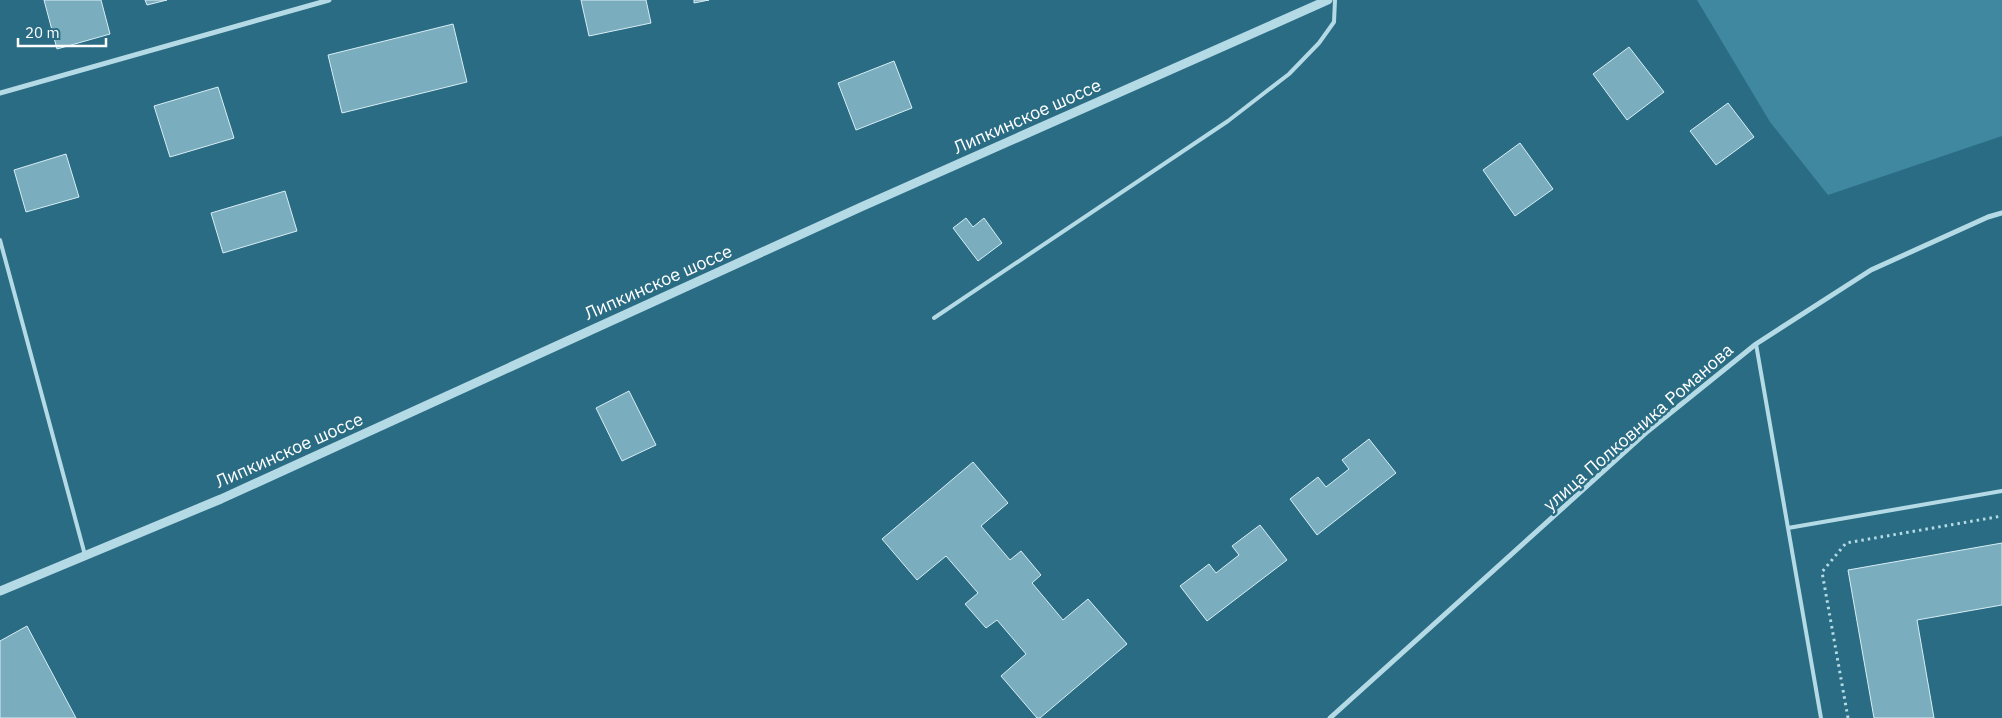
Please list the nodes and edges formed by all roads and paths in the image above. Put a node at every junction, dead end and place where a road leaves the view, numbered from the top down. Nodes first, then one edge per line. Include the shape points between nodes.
1 (328, 0) edge
2 (1328, 0) edge
3 (1335, 0) edge
4 (0, 93) edge
5 (2002, 213) edge
6 (0, 240) edge
7 (934, 318) dead end
8 (1756, 344) junction
9 (2002, 491) edge
10 (2002, 516) edge
11 (1788, 528) junction
12 (86, 555) junction
13 (0, 591) edge
14 (1330, 718) edge
15 (1821, 718) edge
16 (1848, 718) edge

1 - 4 street
2 - 12 street, Липкинское шоссе via 861,207 221,498
3 - 7 lane via 1334,22 1289,74 1228,121
5 - 8 street, улица Полковника Романова via 1871,270
6 - 12 lane
8 - 11 lane
8 - 14 street, улица Полковника Романова via 1648,431
9 - 11 lane
10 - 16 path via 1846,543 1822,572
11 - 15 lane
12 - 13 street, Липкинское шоссе

